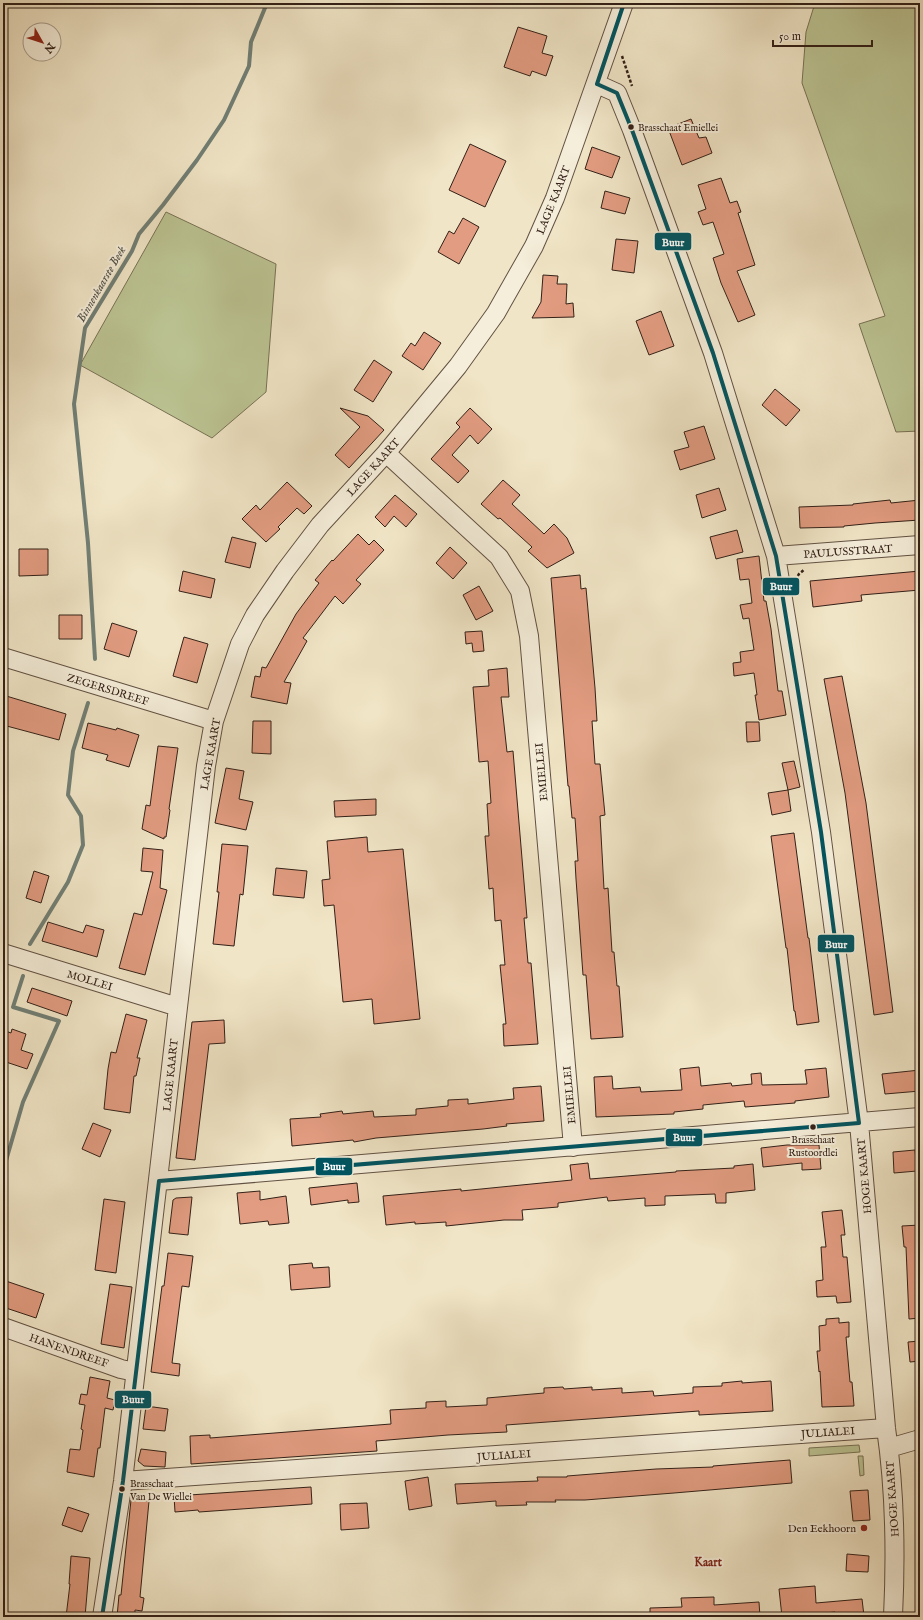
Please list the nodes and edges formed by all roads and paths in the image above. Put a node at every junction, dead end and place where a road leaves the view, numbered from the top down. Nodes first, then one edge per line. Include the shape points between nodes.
1 (624, 3) edge
2 (597, 84) junction
3 (386, 453) junction
4 (920, 545) edge
5 (776, 556) junction
6 (3, 657) edge
7 (214, 721) junction
8 (3, 954) edge
9 (178, 1007) junction
10 (920, 1117) edge
11 (858, 1123) junction
12 (573, 1147) junction
13 (159, 1181) junction
14 (3, 1327) edge
15 (135, 1372) junction
16 (886, 1428) junction
17 (920, 1439) edge
18 (889, 1448) junction
19 (123, 1481) junction
20 (102, 1617) edge
21 (893, 1617) edge

1 - 2 street, LAGE KAART
2 - 3 street, LAGE KAART via 555,198 534,246 496,313 458,366
2 - 5 street, HOGE KAART via 617,93 632,130 713,354
3 - 7 street, LAGE KAART via 320,525 255,615 240,644
3 - 12 street, EMIELLEI via 499,557 520,591 529,636
4 - 5 street, PAULUSSTRAAT
5 - 11 street, HOGE KAART via 822,832
6 - 7 street, ZEGERSDREEF
7 - 9 street, LAGE KAART via 206,766
8 - 9 street, MOLLEI
9 - 13 street, LAGE KAART
10 - 11 street
11 - 12 street
11 - 16 street, HOGE KAART
12 - 13 street
13 - 15 street, LAGE KAART
14 - 15 street, HANENDREEF
15 - 19 street, LAGE KAART
16 - 18 street, HOGE KAART
16 - 19 street, JULIALEI
17 - 18 street
18 - 21 street, HOGE KAART via 895,1547
19 - 20 street, LAGE KAART

